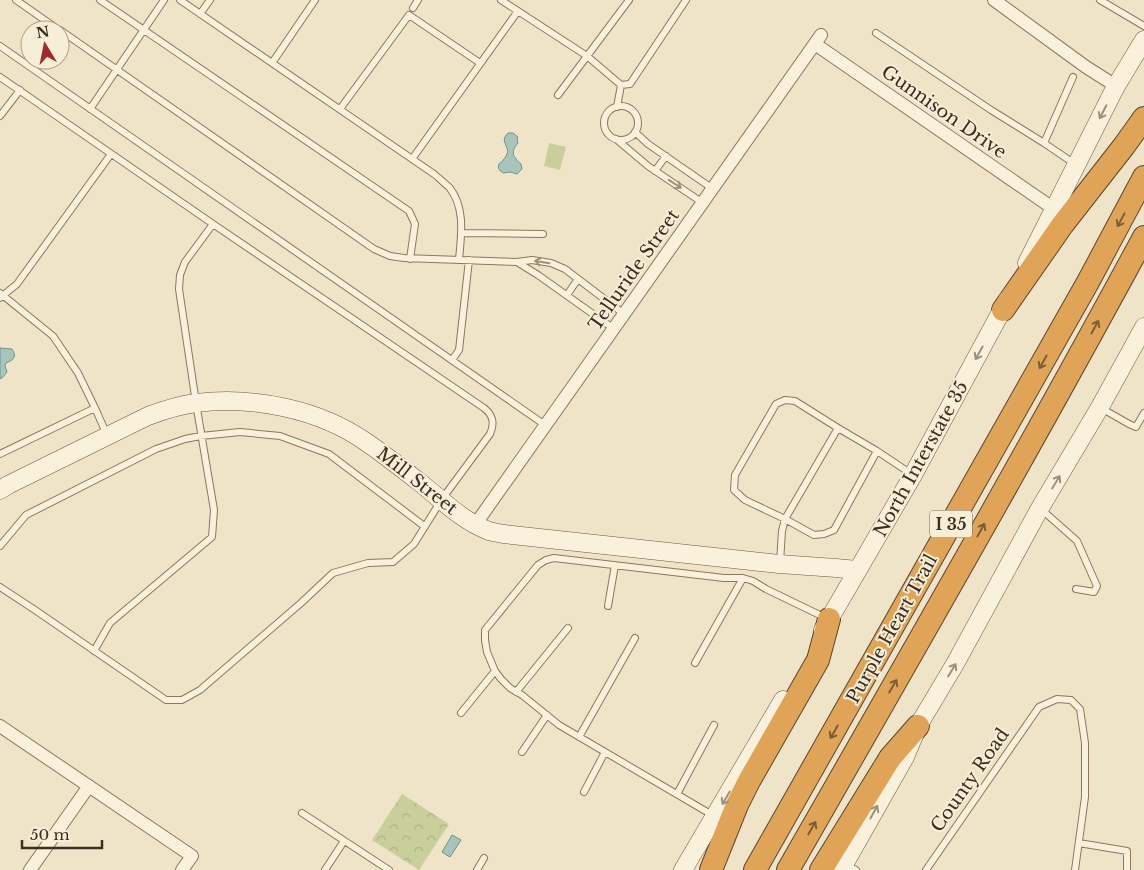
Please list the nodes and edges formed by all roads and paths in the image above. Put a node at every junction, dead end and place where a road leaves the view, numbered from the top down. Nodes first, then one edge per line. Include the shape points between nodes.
1 (16, 0) edge
2 (100, 0) edge
3 (164, 0) edge
4 (180, 0) edge
5 (210, 0) edge
6 (315, 0) edge
7 (418, 0) edge
8 (501, 0) edge
9 (629, 0) edge
10 (994, 0) edge
11 (1100, 0) edge
12 (682, 1) edge
13 (413, 8) dead end
14 (518, 11) junction
15 (200, 14) junction
16 (45, 20) edge
17 (1144, 26) edge
18 (144, 30) junction
19 (876, 33) dead end
20 (70, 37) edge
21 (818, 40) joint
22 (1144, 40) edge
23 (0, 46) edge
24 (587, 56) junction
25 (272, 63) junction
26 (480, 63) junction
27 (116, 70) junction
28 (0, 76) edge
29 (1073, 78) dead end
30 (621, 85) junction
31 (1116, 86) junction
32 (20, 90) junction
33 (558, 95) dead end
34 (617, 107) junction
35 (90, 109) junction
36 (340, 110) junction
37 (0, 116) edge
38 (1144, 118) edge
39 (636, 132) junction
40 (616, 139) junction
41 (1044, 143) junction
42 (111, 154) junction
43 (666, 156) junction
44 (412, 158) junction
45 (1076, 165) junction
46 (654, 171) junction
47 (1144, 176) edge
48 (713, 189) junction
49 (703, 203) junction
50 (1054, 209) junction
51 (213, 224) junction
52 (461, 233) junction
53 (543, 234) dead end
54 (1144, 237) edge
55 (410, 259) junction
56 (459, 260) junction
57 (469, 260) junction
58 (517, 262) junction
59 (578, 278) junction
60 (566, 295) junction
61 (1, 296) edge
62 (1003, 310) junction
63 (624, 314) junction
64 (1144, 327) edge
65 (614, 328) junction
66 (452, 360) junction
67 (196, 403) junction
68 (1100, 407) junction
69 (95, 408) junction
70 (1144, 413) edge
71 (545, 425) junction
72 (1136, 427) junction
73 (838, 428) junction
74 (1144, 428) edge
75 (108, 436) junction
76 (201, 436) junction
77 (877, 451) junction
78 (0, 454) edge
79 (913, 475) junction
80 (0, 490) edge
81 (442, 500) junction
82 (1040, 508) junction
83 (785, 519) junction
84 (475, 525) junction
85 (424, 526) junction
86 (0, 546) edge
87 (780, 564) junction
88 (615, 565) junction
89 (857, 570) junction
90 (743, 578) junction
91 (0, 587) edge
92 (1076, 589) dead end
93 (608, 606) dead end
94 (829, 619) junction
95 (568, 628) dead end
96 (635, 638) dead end
97 (94, 651) junction
98 (695, 664) dead end
99 (495, 671) junction
100 (516, 692) junction
101 (461, 713) dead end
102 (546, 715) junction
103 (714, 725) dead end
104 (0, 726) edge
105 (918, 726) junction
106 (579, 736) junction
107 (522, 752) dead end
108 (605, 752) junction
109 (89, 786) junction
110 (584, 792) dead end
111 (677, 794) junction
112 (302, 813) dead end
113 (715, 816) junction
114 (344, 840) junction
115 (1079, 843) junction
116 (484, 858) dead end
117 (847, 868) edge
118 (30, 870) edge
119 (182, 870) edge
120 (325, 870) edge
121 (390, 870) edge
122 (477, 870) edge
123 (683, 870) edge
124 (711, 870) edge
125 (755, 870) edge
126 (788, 870) edge
127 (821, 870) edge
128 (926, 870) edge
129 (1074, 870) edge
130 (1127, 870) edge

1 - 16 lane
2 - 18 lane
3 - 18 lane
4 - 15 lane
5 - 15 lane
6 - 25 lane
7 - 13 lane
8 - 14 lane
9 - 24 lane
10 - 31 street
11 - 17 lane
12 - 30 lane via 630,84
14 - 24 lane
14 - 26 lane
15 - 25 lane
18 - 27 lane
18 - 55 lane via 409,212 415,224
19 - 41 lane
20 - 27 lane
21 - 48 street, Telluride Street
21 - 50 street, Gunnison Drive
22 - 31 main road, North Interstate 35
23 - 35 lane
24 - 30 lane
24 - 33 lane
25 - 36 lane
26 - 36 lane via 409,15
26 - 44 lane
27 - 35 lane
27 - 55 lane via 374,249
28 - 32 lane
29 - 41 lane
30 - 34 lane
31 -> 45 main road, North Interstate 35
32 - 37 lane
32 - 42 lane
34 - 39 lane via 634,113 638,126
34 - 40 lane via 604,120 606,132
35 - 66 lane
36 - 44 lane
38 - 62 highway
39 - 40 lane via 627,139
39 - 43 lane
40 - 46 lane
41 - 45 lane
42 - 51 lane
42 - 61 lane via 17,284
43 - 46 lane
43 - 48 lane
44 - 52 lane via 450,188 460,206
45 - 50 main road, North Interstate 35
46 -> 49 lane
47 -> 125 highway, Purple Heart Trail / I 35 via 1083,290
48 - 49 street, Telluride Street
49 - 63 street, Telluride Street
50 - 62 main road, North Interstate 35
51 - 67 lane via 185,262 180,275 179,289
51 - 81 lane via 488,412 493,424 490,434
52 - 53 lane
52 - 56 lane
126 -> 54 highway, Purple Heart Trail / I 35
55 - 56 lane
56 - 57 lane
57 - 58 lane
57 - 66 lane via 459,350
59 -> 58 lane via 551,263
58 - 60 lane
59 - 60 lane
59 - 63 lane
60 - 65 lane
61 - 69 lane via 53,336 78,373
62 -> 79 main road, North Interstate 35
63 - 65 street, Telluride Street
64 - 68 main road
65 - 71 street, Telluride Street
66 - 71 lane
67 - 75 main road, Mill Street via 148,416
67 - 76 lane
67 - 81 main road, Mill Street via 252,402 292,409 331,422 365,441
68 - 72 lane
82 -> 68 main road
69 - 75 lane
69 - 78 lane
70 - 72 lane
71 - 84 street, Telluride Street
72 - 74 lane
73 - 77 lane
73 - 83 lane
73 - 83 lane via 795,401 785,400 776,404 735,475 734,490 745,500
75 - 80 main road, Mill Street
76 - 85 lane via 240,432 280,436 329,454
76 - 86 lane via 156,449 26,515
76 - 97 lane via 214,510 212,537 110,623
77 - 79 lane
77 - 83 lane via 834,530 814,535
79 - 89 main road, North Interstate 35
81 - 84 main road, Mill Street
81 - 85 lane
82 - 92 lane via 1077,541 1097,586 1094,592
105 -> 82 main road
83 - 87 lane
84 - 87 main road, Mill Street via 491,532 512,535
85 - 97 lane via 414,544 393,562 368,563 333,572 200,690 182,700 166,700
87 - 89 main road, Mill Street
88 - 90 lane
88 - 93 lane
88 - 99 lane via 554,558 538,565 486,630 487,652
89 - 94 main road, North Interstate 35
90 - 94 lane
90 - 98 lane
91 - 97 lane
94 -> 113 main road, North Interstate 35
94 - 124 highway via 818,660 749,781
95 - 100 lane
96 - 106 lane
99 - 100 lane
99 - 101 lane
100 - 102 lane
102 - 106 lane
102 - 107 lane
103 - 111 lane
104 - 109 street
117 -> 105 main road
105 - 127 highway via 890,758
106 - 108 lane
108 - 110 lane
108 - 111 lane
109 - 118 street
109 - 119 street via 192,856
111 - 113 lane
112 - 114 lane
113 - 123 main road, North Interstate 35
114 - 120 lane
114 - 121 lane
115 - 128 lane, County Road via 1085,797 1085,743 1080,709 1071,700 1057,700 1039,707
115 - 129 lane
115 - 130 lane via 1127,851
116 - 122 lane

